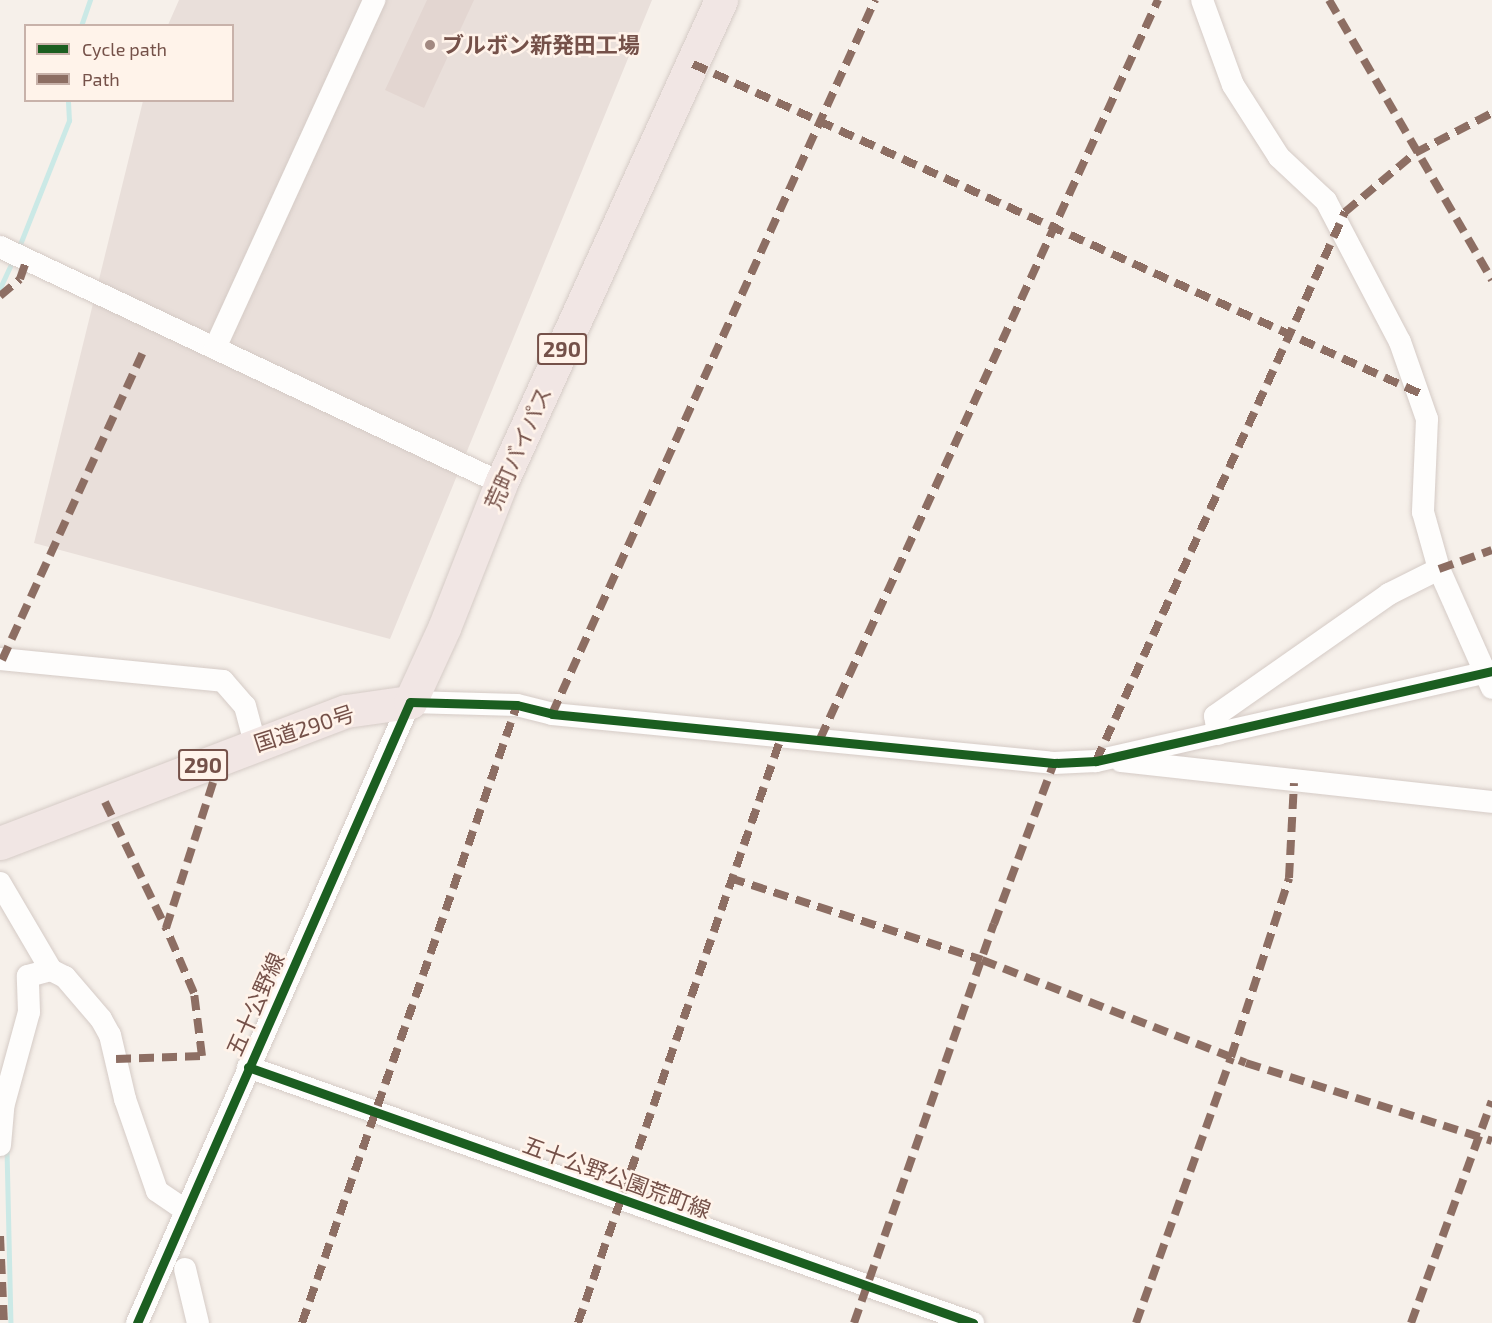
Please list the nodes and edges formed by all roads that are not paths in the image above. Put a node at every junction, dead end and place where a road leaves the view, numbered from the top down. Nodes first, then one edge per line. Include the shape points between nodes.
1 (374, 0) edge
2 (721, 0) edge
3 (1202, 0) edge
4 (0, 247) edge
5 (215, 348) junction
6 (501, 483) junction
7 (1439, 569) junction
8 (0, 659) edge
9 (1490, 677) edge
10 (410, 702) junction
11 (1218, 734) junction
12 (255, 743) junction
13 (1106, 759) junction
14 (1492, 802) edge
15 (0, 843) edge
16 (0, 883) edge
17 (51, 970) junction
18 (248, 1067) junction
19 (0, 1145) edge
20 (185, 1209) junction
21 (185, 1269) dead end
22 (137, 1323) edge
23 (198, 1323) edge
24 (973, 1323) edge

1 - 5 street
2 - 6 highway, 荒町バイパス / 290
3 - 7 street via 1233,84 1279,157 1326,201 1400,342 1427,419 1423,512
4 - 5 street
5 - 6 street
6 - 10 highway, 荒町バイパス / 290 via 444,628
7 - 9 street
7 - 11 street via 1389,594 1215,716
8 - 12 street via 223,681 245,706
9 - 11 street
10 - 12 highway, 国道290号 / 290 via 346,711
10 - 13 street via 517,705 552,714 1054,763
10 - 18 street, 五十公野線
11 - 13 street
12 - 15 highway, 国道290号 / 290
13 - 14 street
16 - 17 street
17 - 19 street via 28,976 29,1012 3,1107
17 - 20 street via 65,978 110,1035 124,1099 157,1191
18 - 20 street, 五十公野線
18 - 24 street, 五十公野公園荒町線
20 - 22 street, 五十公野線
21 - 23 street

